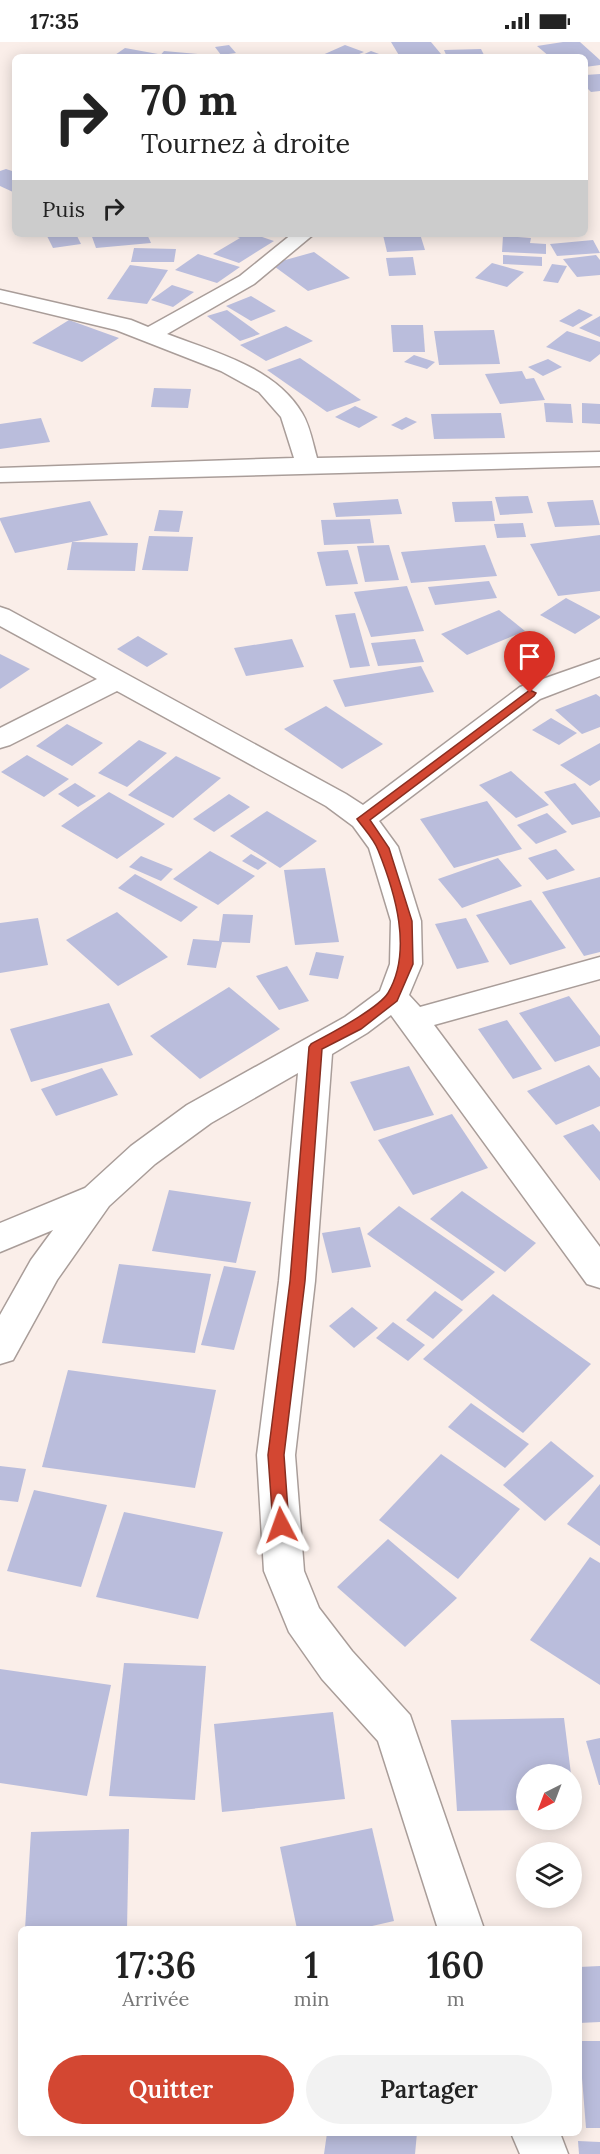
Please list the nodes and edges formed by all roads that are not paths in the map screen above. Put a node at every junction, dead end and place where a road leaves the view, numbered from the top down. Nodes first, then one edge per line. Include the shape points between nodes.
1 (300, 237) edge
2 (0, 296) edge
3 (150, 335) junction
4 (575, 459) junction
5 (600, 459) edge
6 (308, 465) junction
7 (600, 473) edge
8 (0, 475) edge
9 (0, 615) edge
10 (600, 667) edge
11 (117, 680) junction
12 (0, 739) edge
13 (363, 819) junction
14 (600, 968) edge
15 (403, 1009) junction
16 (316, 1047) junction
17 (97, 1197) junction
18 (0, 1238) edge
19 (600, 1274) edge
20 (0, 1349) edge
21 (460, 1926) edge
22 (536, 2136) edge
23 (544, 2154) edge

1 - 3 street via 247,280
2 - 3 street via 113,322
3 - 6 street via 228,366 267,387 292,414
4 - 5 street
4 - 6 street
4 - 7 street
6 - 8 street
9 - 11 street
10 - 13 street via 530,693
11 - 12 street
11 - 13 street via 336,800
13 - 15 street via 383,848 406,921
14 - 15 street
15 - 16 street via 356,1025
15 - 19 street
16 - 17 street via 199,1114 143,1155
16 - 21 street via 297,1281 276,1455 284,1571 303,1619 337,1665 395,1729
17 - 18 street
17 - 20 street via 44,1270
22 - 23 street

